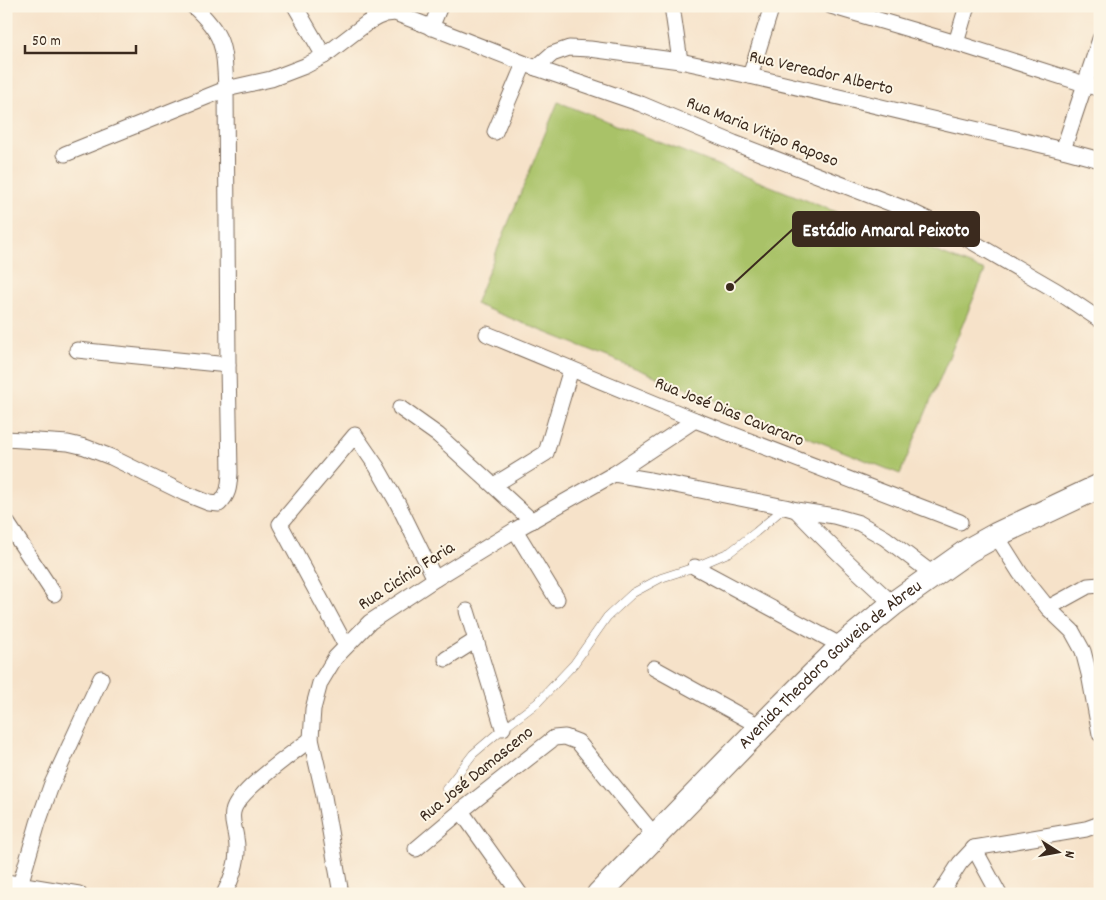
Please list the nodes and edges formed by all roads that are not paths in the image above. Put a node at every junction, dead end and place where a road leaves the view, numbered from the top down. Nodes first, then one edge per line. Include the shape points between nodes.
1 (193, 6) edge
2 (295, 6) edge
3 (440, 6) edge
4 (672, 6) edge
5 (772, 6) edge
6 (831, 6) edge
7 (967, 6) edge
8 (430, 28) junction
9 (1100, 39) edge
10 (956, 43) junction
11 (324, 56) junction
12 (680, 61) junction
13 (530, 66) junction
14 (750, 76) junction
15 (1092, 87) edge
16 (226, 89) junction
17 (495, 132) dead end
18 (1063, 150) junction
19 (65, 154) dead end
20 (1100, 160) edge
21 (1100, 320) edge
22 (487, 334) dead end
23 (77, 350) dead end
24 (228, 365) junction
25 (571, 369) junction
26 (400, 408) dead end
27 (695, 420) junction
28 (6, 438) edge
29 (614, 474) junction
30 (494, 485) junction
31 (1100, 486) edge
32 (791, 508) junction
33 (532, 520) junction
34 (6, 521) edge
35 (960, 522) dead end
36 (516, 530) junction
37 (996, 535) junction
38 (696, 567) junction
39 (934, 575) junction
40 (435, 579) junction
41 (1100, 585) edge
42 (54, 594) dead end
43 (557, 599) dead end
44 (893, 604) junction
45 (1048, 608) junction
46 (467, 611) dead end
47 (476, 640) junction
48 (346, 646) junction
49 (842, 646) junction
50 (446, 659) dead end
51 (654, 668) dead end
52 (101, 678) dead end
53 (761, 727) junction
54 (503, 728) junction
55 (1100, 734) edge
56 (311, 739) junction
57 (446, 789) dead end
58 (461, 812) junction
59 (1100, 824) edge
60 (655, 836) junction
61 (974, 848) junction
62 (416, 849) dead end
63 (13, 884) edge
64 (79, 894) edge
65 (224, 894) edge
66 (341, 894) edge
67 (520, 894) edge
68 (600, 894) edge
69 (940, 894) edge
70 (998, 894) edge

1 - 16 street via 209,21 221,43
2 - 11 street
3 - 8 street
4 - 12 street
5 - 14 street
6 - 10 street
7 - 10 street
8 - 11 street, Rua Maria Vitipo Raposo via 395,14 386,14 367,23
8 - 13 street, Rua Maria Vitipo Raposo
9 - 15 street
10 - 15 street
11 - 16 street via 287,74
12 - 13 street, Rua Vereador Alberto via 569,48
12 - 14 street, Rua Vereador Alberto
13 - 17 street
13 - 21 street, Rua Maria Vitipo Raposo via 641,104 908,210 964,236
14 - 18 street, Rua Vereador Alberto
15 - 18 street
16 - 19 street
16 - 24 street
18 - 20 street, Rua Vereador Alberto
22 - 25 street, Rua José Dias Cavararo
23 - 24 street
24 - 28 street via 229,487 219,504 184,493 86,447
25 - 27 street, Rua José Dias Cavararo
25 - 30 street via 546,453
26 - 30 street via 438,435
27 - 29 street, Rua Cicínio Faria
27 - 35 street, Rua José Dias Cavararo
29 - 32 street
29 - 33 street, Rua Cicínio Faria
30 - 33 street
31 - 37 main road, Avenida Theodoro Gouveia de Abreu
32 - 38 lane via 730,552
32 - 39 street via 859,523
32 - 44 street
33 - 36 street, Rua Cicínio Faria
34 - 42 street
36 - 40 street, Rua Cicínio Faria
36 - 43 street
37 - 39 main road, Avenida Theodoro Gouveia de Abreu
37 - 45 street via 1020,574
38 - 49 street
38 - 54 lane via 632,592 608,617 574,664 537,703
39 - 44 main road, Avenida Theodoro Gouveia de Abreu
40 - 48 street, Rua Cicínio Faria via 370,622
40 - 48 street via 398,504 355,435 280,524
41 - 45 street via 1088,586
44 - 49 main road, Avenida Theodoro Gouveia de Abreu
45 - 55 street via 1072,631 1083,651
46 - 47 street
47 - 50 street
47 - 54 street
48 - 56 street, Rua Cicínio Faria via 320,683 313,709
49 - 53 main road, Avenida Theodoro Gouveia de Abreu
51 - 53 street
52 - 63 street via 51,786
53 - 60 main road, Avenida Theodoro Gouveia de Abreu
54 - 57 lane via 474,754
56 - 65 street via 250,787 237,802 232,821 237,841 235,869
56 - 66 street, Rua Cicínio Faria
58 - 60 street, Rua José Damasceno via 554,738 565,737 578,742
58 - 62 street, Rua José Damasceno
58 - 67 street
59 - 61 street
60 - 68 main road, Avenida Theodoro Gouveia de Abreu
61 - 69 street
61 - 70 street
63 - 64 street

